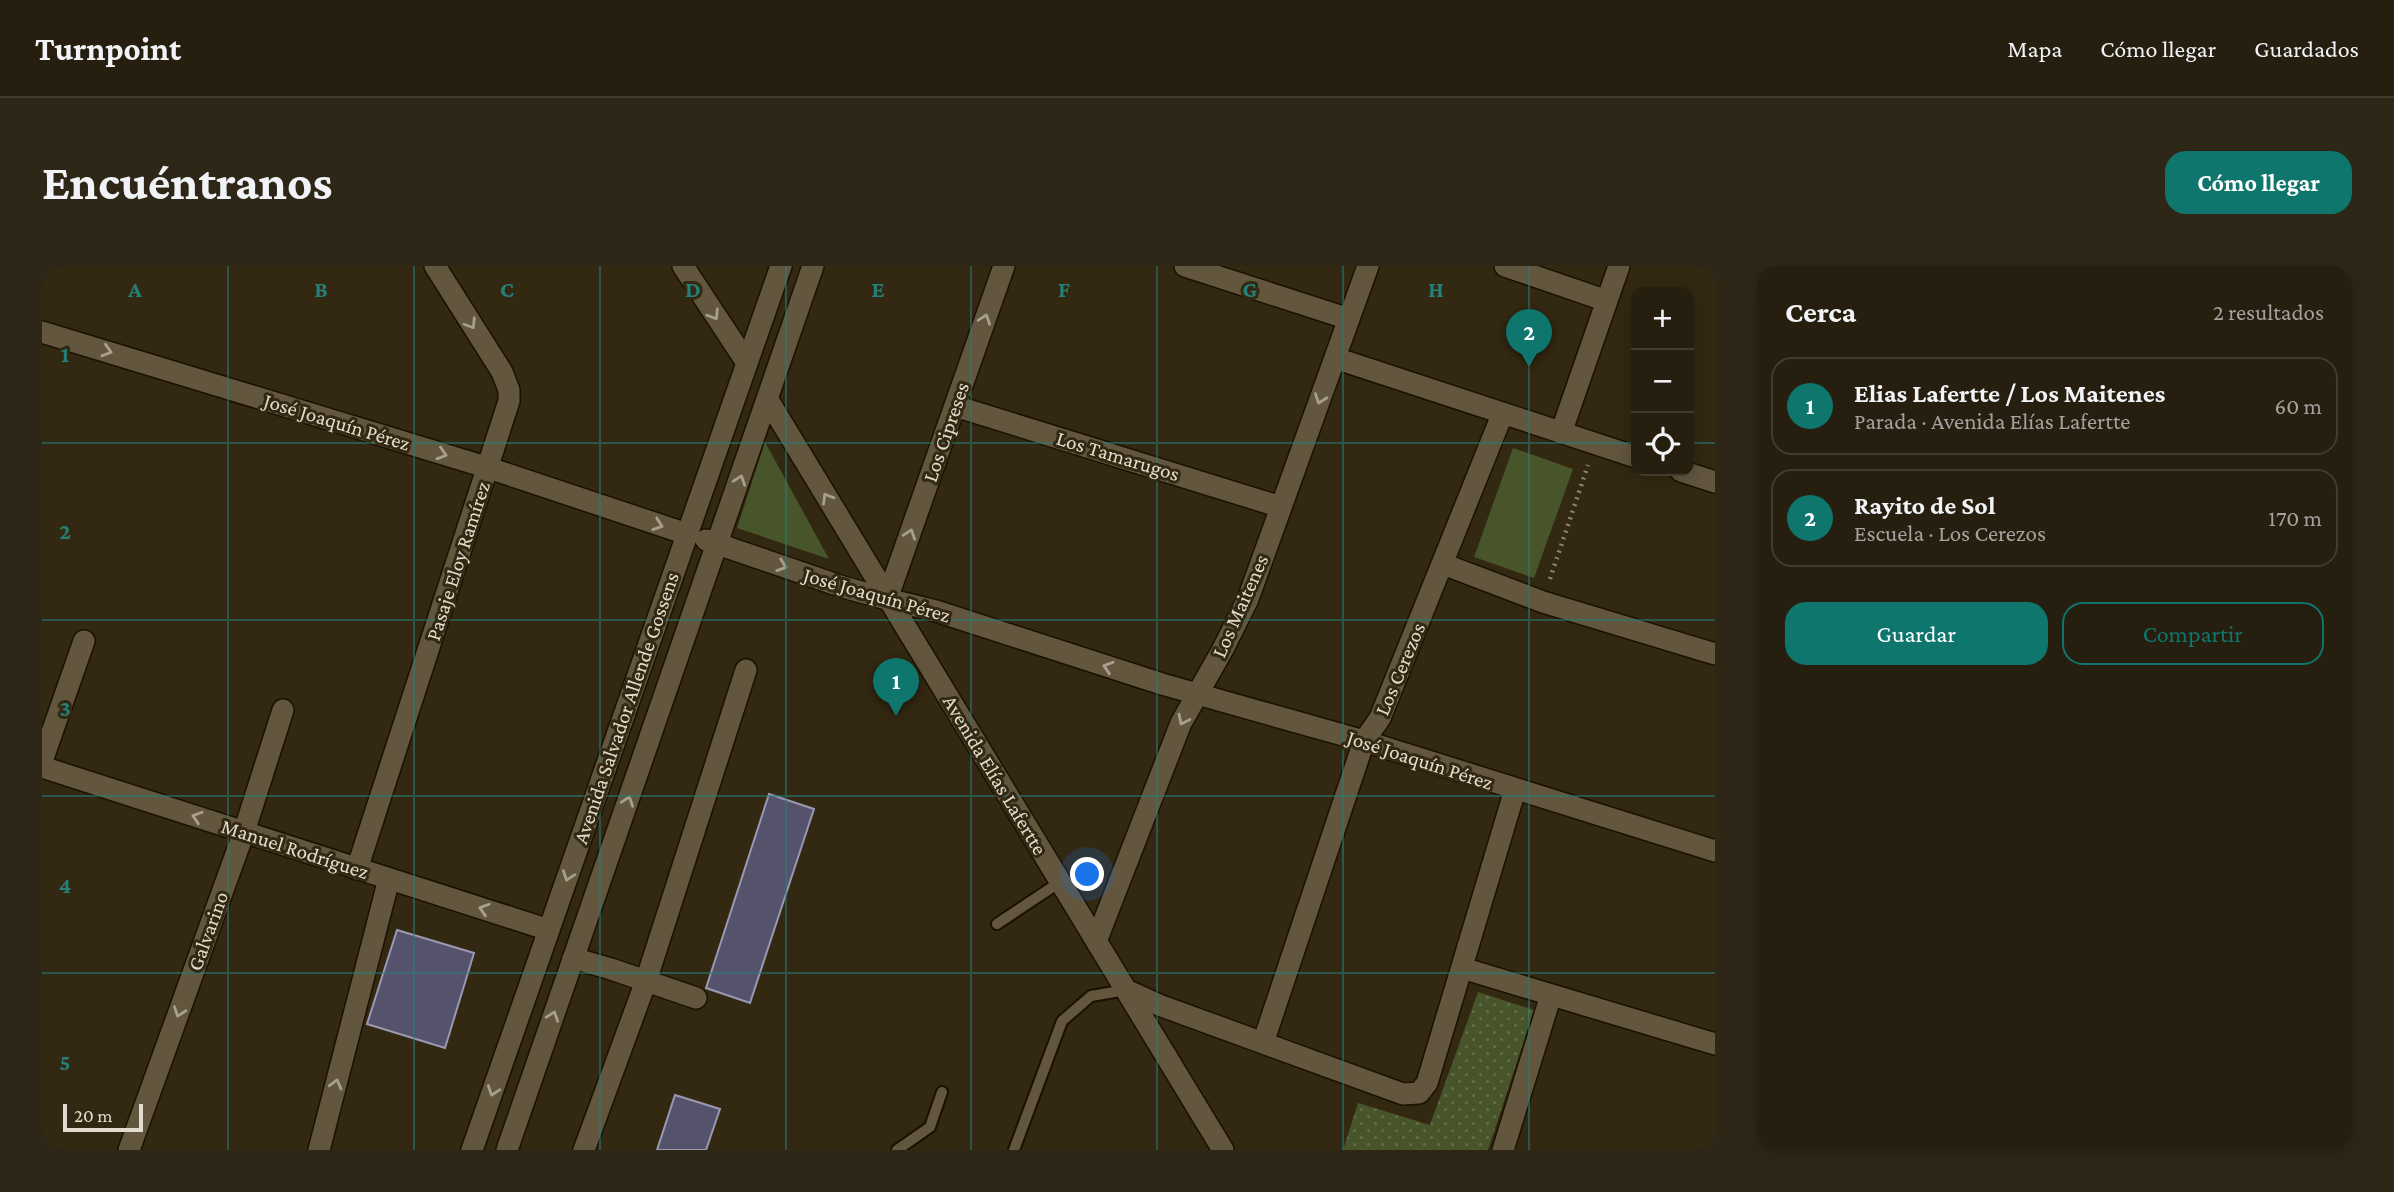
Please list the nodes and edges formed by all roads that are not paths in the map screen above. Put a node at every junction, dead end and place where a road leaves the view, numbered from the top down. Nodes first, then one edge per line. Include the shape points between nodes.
1 (435, 266) edge
2 (684, 266) edge
3 (781, 266) edge
4 (813, 266) edge
5 (1004, 266) edge
6 (1188, 266) edge
7 (1368, 266) edge
8 (1505, 266) edge
9 (1619, 266) edge
10 (1607, 301) junction
11 (1349, 319) junction
12 (42, 331) edge
13 (1335, 358) junction
14 (747, 363) junction
15 (768, 400) junction
16 (955, 406) junction
17 (1502, 415) junction
18 (1561, 433) junction
19 (1631, 455) edge
20 (489, 468) junction
21 (1694, 475) edge
22 (1715, 482) edge
23 (1281, 507) junction
24 (687, 534) junction
25 (717, 544) junction
26 (1443, 564) junction
27 (887, 598) junction
28 (84, 641) dead end
29 (1715, 654) edge
30 (746, 670) dead end
31 (1197, 694) junction
32 (283, 710) dead end
33 (1364, 741) junction
34 (42, 761) edge
35 (42, 767) edge
36 (1515, 790) junction
37 (244, 832) junction
38 (1715, 851) edge
39 (357, 869) junction
40 (389, 879) junction
41 (1060, 882) junction
42 (997, 923) dead end
43 (549, 930) junction
44 (1097, 939) junction
45 (573, 958) junction
46 (1462, 968) junction
47 (646, 981) junction
48 (1126, 990) junction
49 (1551, 995) junction
50 (696, 998) dead end
51 (1263, 1043) junction
52 (1715, 1044) edge
53 (942, 1092) dead end
54 (128, 1150) edge
55 (318, 1150) edge
56 (472, 1150) edge
57 (507, 1150) edge
58 (584, 1150) edge
59 (897, 1150) edge
60 (1014, 1150) edge
61 (1223, 1150) edge
62 (1503, 1150) edge

1 -> 20 street, Pasaje Eloy Ramírez via 509,390
2 -> 14 street
3 - 14 street, Avenida Salvador Allende Gossens
4 - 15 street, Avenida Salvador Allende Gossens
16 -> 5 street, Los Cipreses
6 - 11 street
7 - 11 street, Los Maitenes
8 - 10 street
9 - 10 street
10 - 18 street
11 - 13 street, Los Maitenes
12 -> 20 street, José Joaquín Pérez
13 - 17 street
13 -> 23 street, Los Maitenes
14 - 24 street, Avenida Salvador Allende Gossens
25 -> 15 street, Avenida Salvador Allende Gossens
27 -> 15 street, Avenida Elías Lafertte
16 - 23 street, Los Tamarugos
27 -> 16 street, Los Cipreses
17 - 18 street
17 - 26 street, Los Cerezos
18 - 19 street
20 -> 24 street, José Joaquín Pérez
20 - 39 street, Pasaje Eloy Ramírez
21 - 22 street
23 - 31 street, Los Maitenes via 1248,599
24 - 25 street, José Joaquín Pérez
24 -> 43 street, Avenida Salvador Allende Gossens
25 -> 27 street, José Joaquín Pérez
45 -> 25 street, Avenida Salvador Allende Gossens
26 - 29 street via 1543,602
26 - 33 street, Los Cerezos via 1380,718
31 -> 27 street, José Joaquín Pérez
27 - 41 street, Avenida Elías Lafertte
28 - 34 street
30 - 47 street
31 - 33 street, José Joaquín Pérez
31 -> 44 street, Los Maitenes via 1177,733
32 - 37 street, Galvarino
33 - 36 street, José Joaquín Pérez
33 - 51 street, Los Cerezos
37 -> 35 street, Manuel Rodríguez
36 - 38 street, José Joaquín Pérez
36 - 46 street
37 - 39 street, Manuel Rodríguez
37 -> 54 street, Galvarino
39 - 40 street, Manuel Rodríguez
43 -> 40 street, Manuel Rodríguez
55 -> 40 street
41 - 42 lane
41 - 44 street, Avenida Elías Lafertte
43 -> 56 street, Avenida Salvador Allende Gossens
44 - 48 street, Avenida Elías Lafertte
45 - 47 street
57 -> 45 street, Avenida Salvador Allende Gossens
46 - 49 street
46 - 51 street via 1427,1083 1419,1093 1403,1094
47 - 50 street
47 - 58 street
48 - 51 street
48 - 60 lane via 1091,996 1062,1021
48 - 61 street, Avenida Elías Lafertte
49 - 52 street
49 - 62 street
53 - 59 lane via 930,1127

